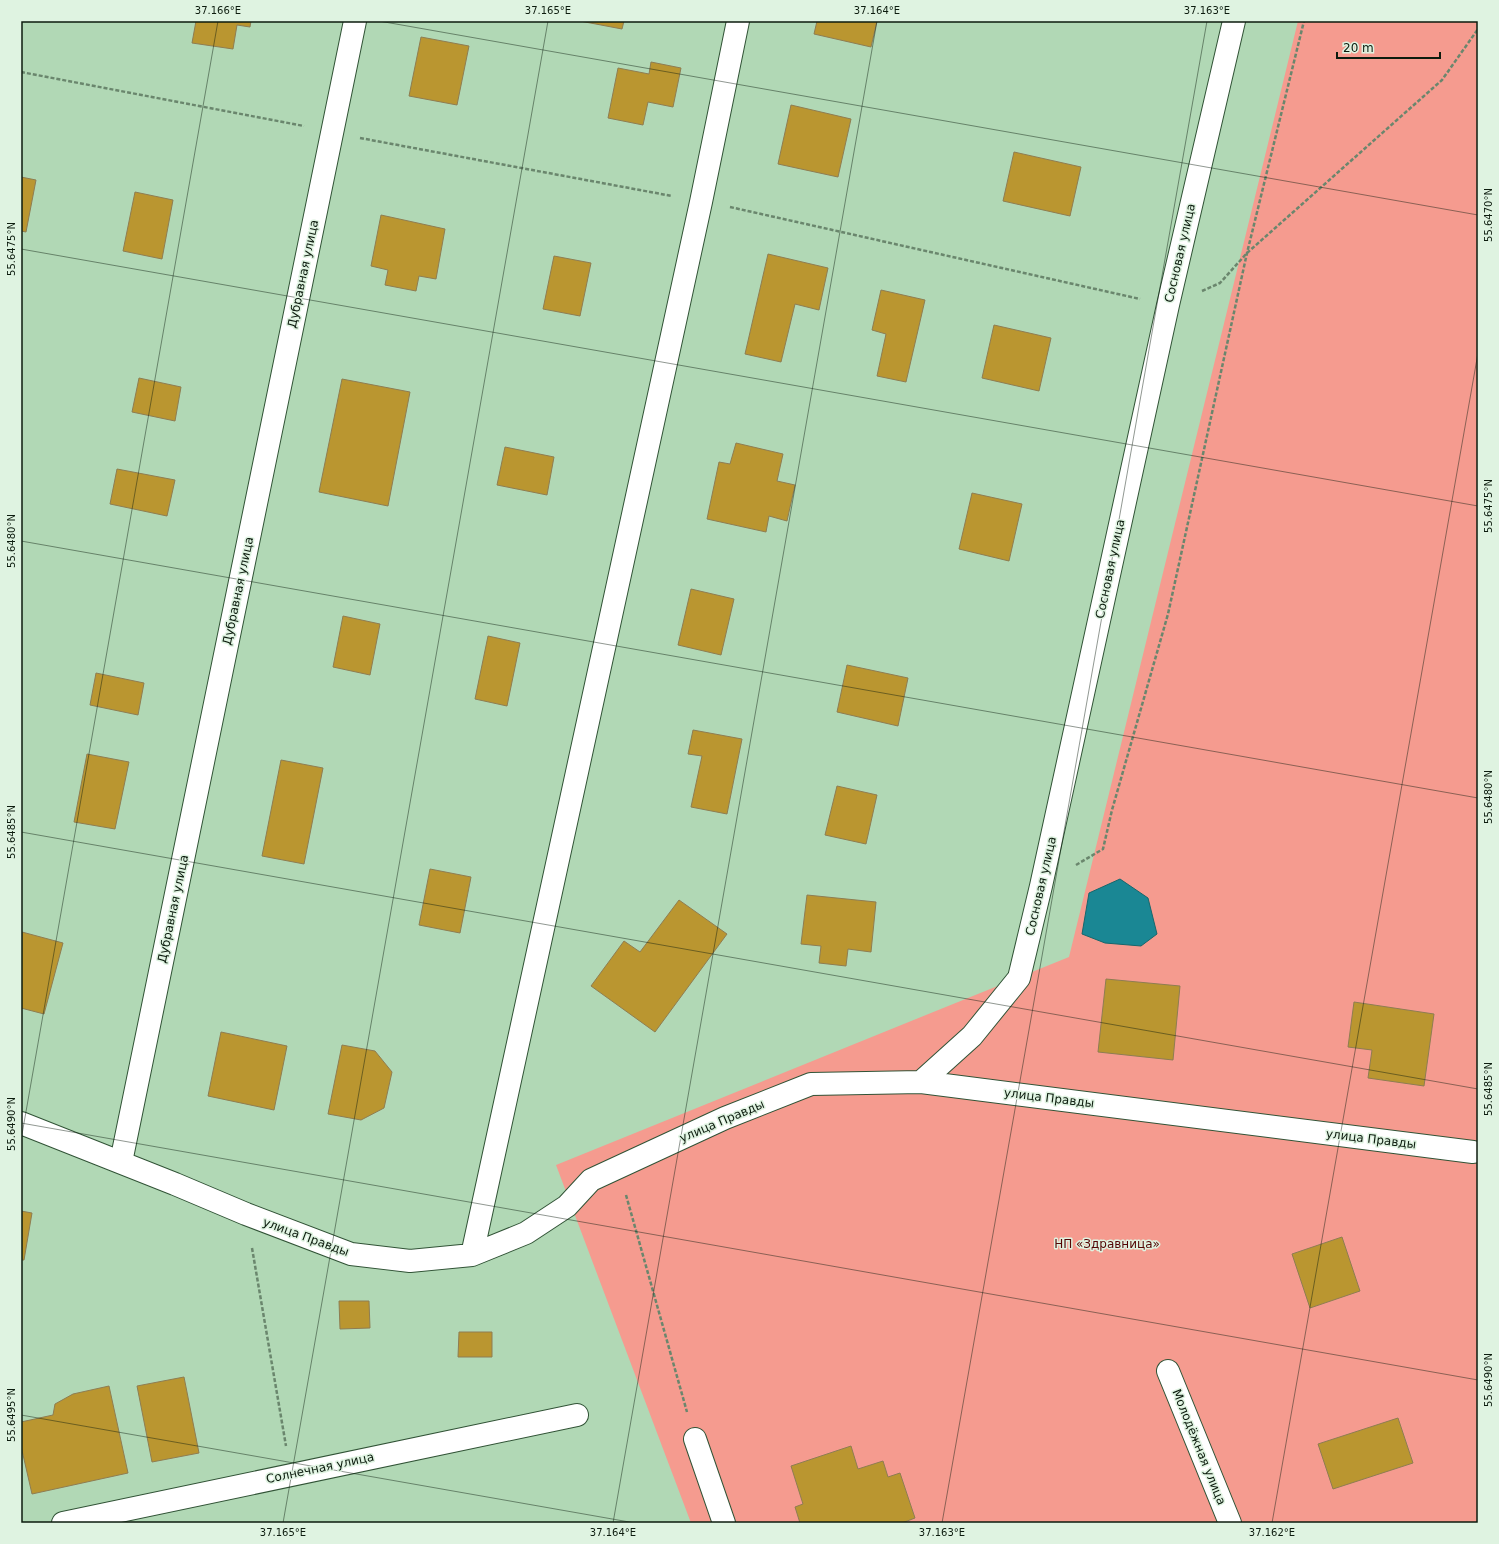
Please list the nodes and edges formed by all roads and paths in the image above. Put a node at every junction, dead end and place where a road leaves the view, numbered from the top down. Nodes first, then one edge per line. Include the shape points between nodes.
1 (355, 21) edge
2 (738, 21) edge
3 (1234, 21) edge
4 (1304, 21) edge
5 (1478, 29) edge
6 (21, 72) edge
7 (332, 132) junction
8 (701, 202) junction
9 (1247, 253) junction
10 (1168, 305) junction
11 (1041, 886) junction
12 (921, 1082) junction
13 (21, 1123) edge
14 (1473, 1152) dead end
15 (121, 1162) junction
16 (619, 1168) junction
17 (246, 1214) junction
18 (472, 1255) junction
19 (1168, 1371) dead end
20 (577, 1416) dead end
21 (695, 1439) joint
22 (291, 1474) junction
23 (63, 1523) edge
24 (724, 1523) edge
25 (1230, 1523) edge

1 - 7 street, Дубравная улица
2 - 8 street
3 - 10 street, Сосновая улица
4 - 9 path
5 - 9 path via 1442,80
6 - 7 path
7 - 8 path
7 - 15 street, Дубравная улица
8 - 10 path
8 - 18 street
9 - 10 path via 1220,284
9 - 11 path via 1168,614 1103,849
10 - 11 street, Сосновая улица
11 - 12 street, Сосновая улица via 1019,978 972,1036
12 - 14 street, улица Правды
12 - 16 street, улица Правды via 811,1084 725,1118
13 - 15 street, улица Правды
15 - 17 street, улица Правды
16 - 18 street, улица Правды via 591,1180 567,1206 526,1233
16 - 21 path
17 - 18 street, улица Правды via 351,1254 410,1261
17 - 22 path
19 - 25 street, Молодёжная улица
20 - 22 street, Солнечная улица
21 - 24 street
22 - 23 street, Солнечная улица

